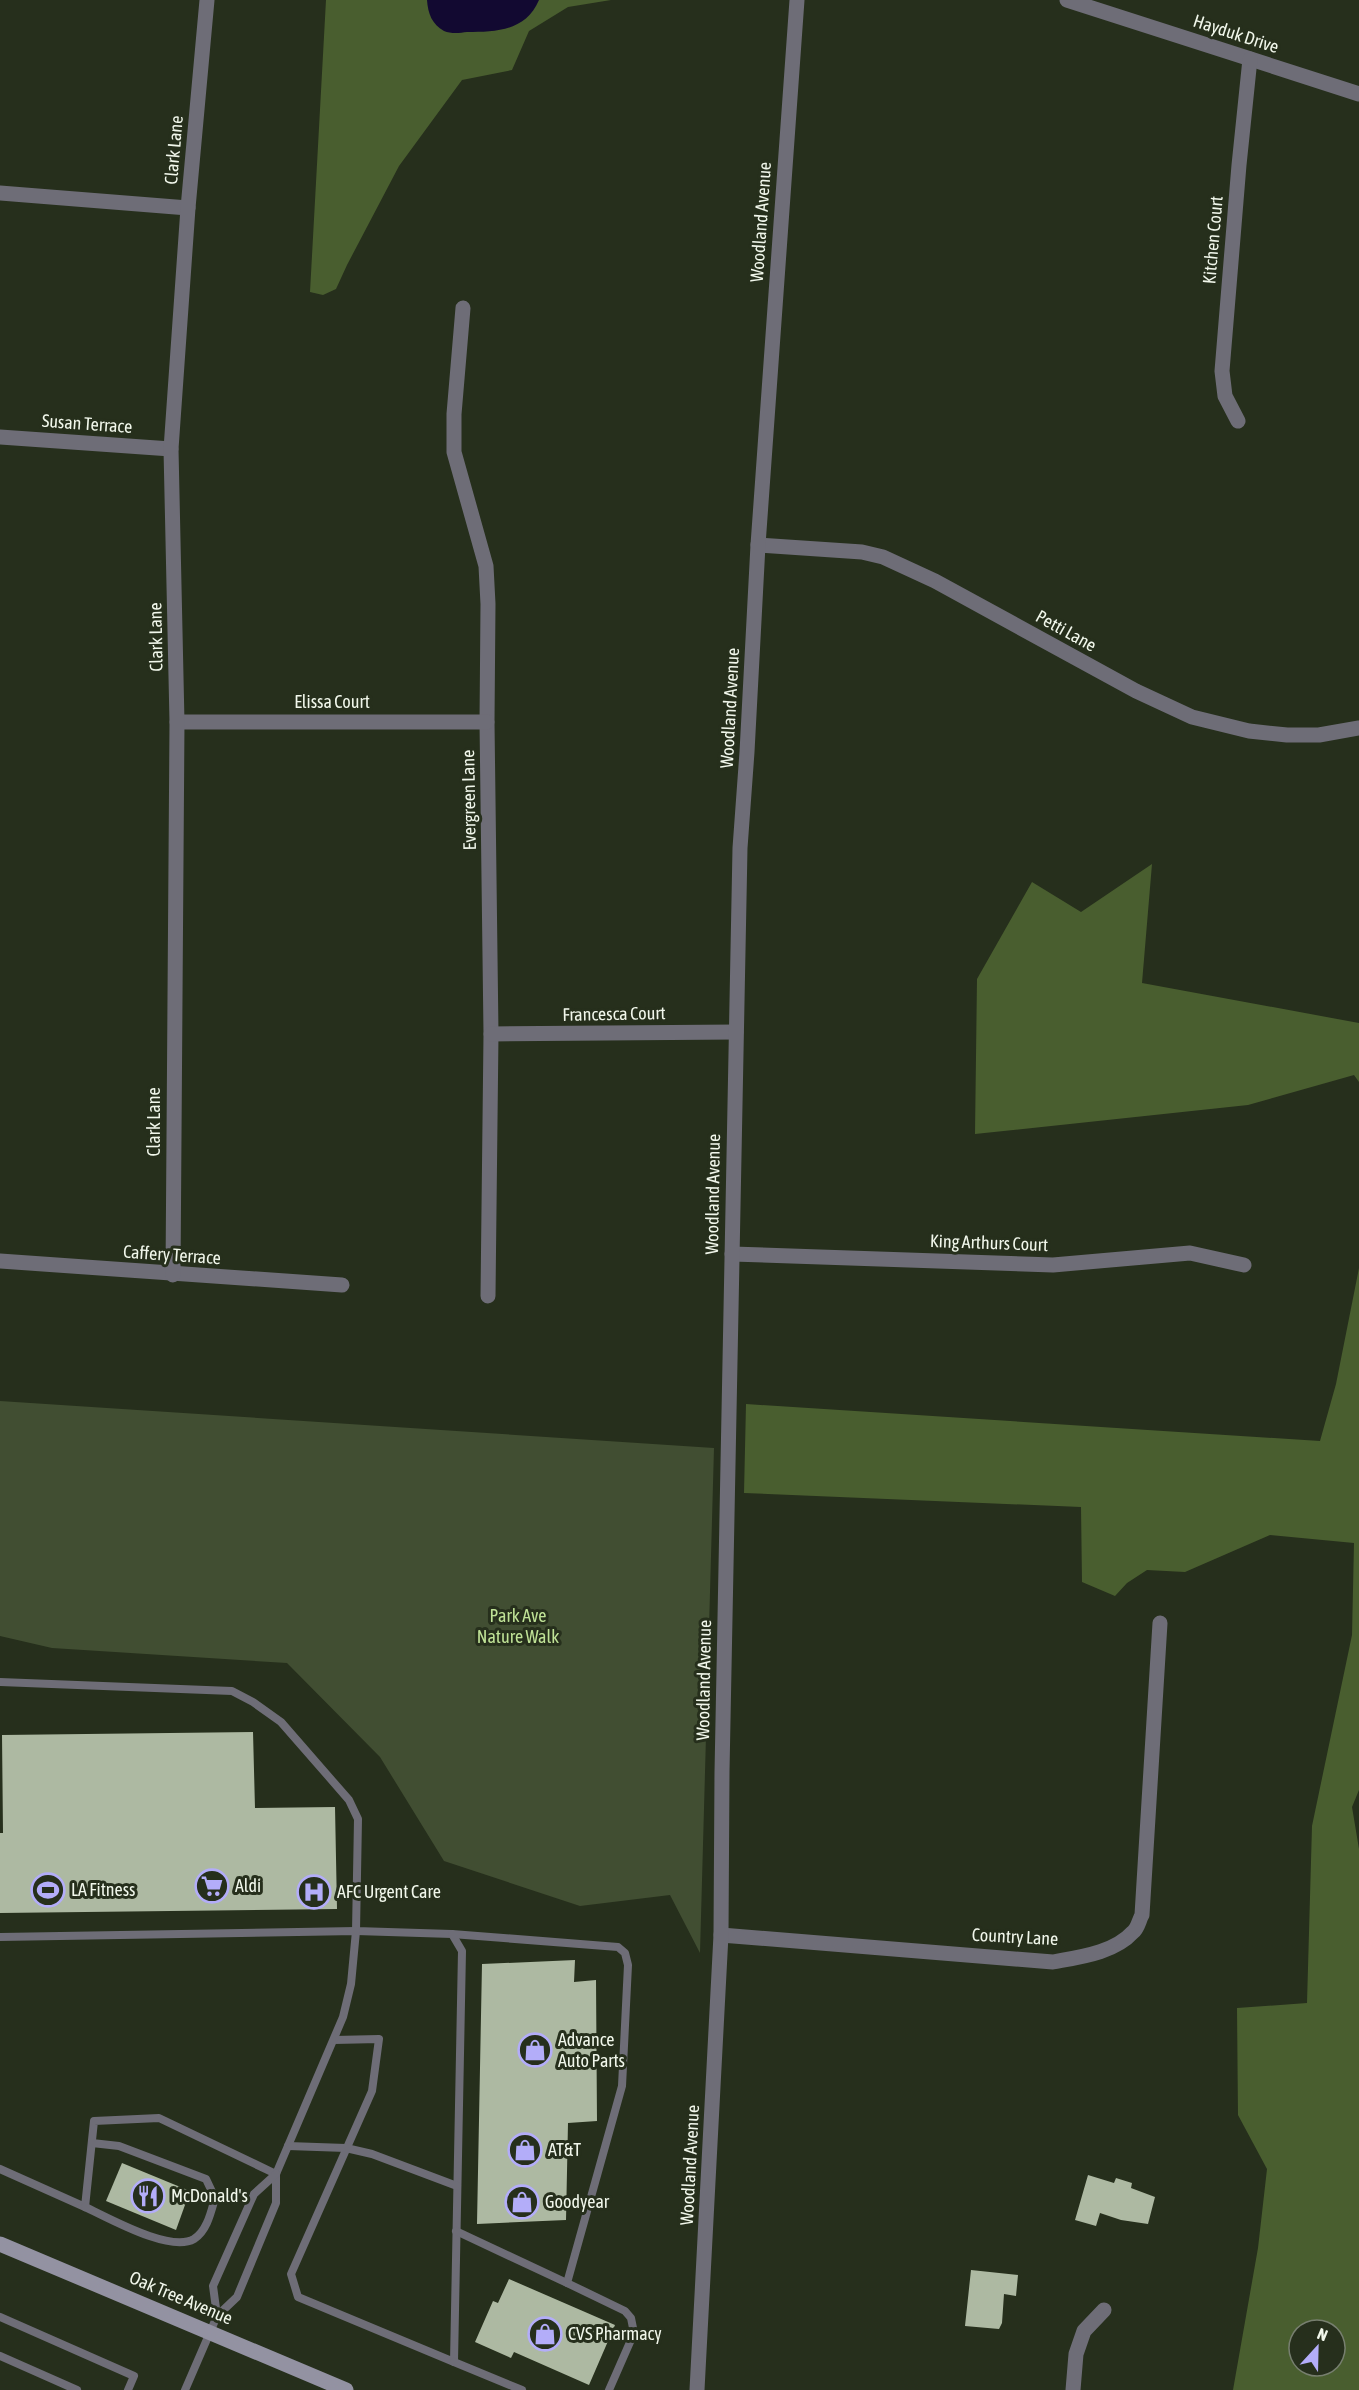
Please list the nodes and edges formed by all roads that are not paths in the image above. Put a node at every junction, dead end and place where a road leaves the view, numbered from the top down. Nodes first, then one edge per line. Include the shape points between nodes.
1 (207, 0) edge
2 (797, 0) edge
3 (1067, 0) edge
4 (1250, 59) junction
5 (1359, 94) edge
6 (0, 193) edge
7 (188, 208) junction
8 (463, 308) dead end
9 (1238, 421) dead end
10 (0, 437) edge
11 (171, 449) junction
12 (758, 545) junction
13 (177, 722) junction
14 (487, 722) junction
15 (1359, 728) edge
16 (736, 1032) junction
17 (491, 1034) junction
18 (732, 1254) junction
19 (0, 1261) edge
20 (1244, 1264) dead end
21 (173, 1275) junction
22 (342, 1285) dead end
23 (488, 1296) dead end
24 (1160, 1623) dead end
25 (0, 1682) edge
26 (356, 1931) junction
27 (453, 1934) junction
28 (721, 1935) junction
29 (0, 1937) edge
30 (333, 2040) junction
31 (92, 2143) junction
32 (288, 2146) junction
33 (346, 2148) junction
34 (0, 2169) edge
35 (276, 2174) junction
36 (457, 2186) junction
37 (85, 2207) junction
38 (456, 2230) junction
39 (0, 2244) edge
40 (567, 2283) junction
41 (1104, 2310) dead end
42 (217, 2316) junction
43 (0, 2317) edge
44 (210, 2331) junction
45 (0, 2356) edge
46 (454, 2362) junction
47 (188, 2389) edge
48 (76, 2390) edge
49 (128, 2390) edge
50 (346, 2390) edge
51 (522, 2390) edge
52 (609, 2390) edge
53 (697, 2390) edge
54 (1072, 2390) edge

1 - 7 street, Clark Lane
2 - 12 street, Woodland Avenue
3 - 4 street, Hayduk Drive
4 - 5 street, Hayduk Drive
4 - 9 street, Kitchen Court via 1222,371 1226,396
6 - 7 street
7 - 11 street, Clark Lane
8 - 14 street, Evergreen Lane via 454,452 486,566
10 - 11 street, Susan Terrace
11 - 13 street, Clark Lane
12 - 15 street, Petti Lane via 883,557 935,581 1136,692 1192,717 1249,731 1287,735 1319,735
12 - 16 street, Woodland Avenue via 740,848
13 - 14 street, Elissa Court
13 - 21 street, Clark Lane
14 - 17 street, Evergreen Lane
16 - 17 street, Francesca Court
16 - 18 street, Woodland Avenue
17 - 23 street, Evergreen Lane
18 - 20 street, King Arthurs Court via 1053,1265 1190,1253
18 - 28 street, Woodland Avenue
19 - 21 street, Caffery Terrace
21 - 22 street, Caffery Terrace
24 - 28 street, Country Lane via 1142,1915 1135,1931 1122,1942 1091,1955 1053,1962
25 - 26 lane via 232,1691 253,1702 281,1722 349,1800 358,1820
26 - 27 lane
26 - 29 lane
26 - 30 lane via 351,1984
27 - 36 lane via 462,1952
27 - 40 lane via 618,1947 625,1953 628,1965 622,2086
28 - 53 street, Woodland Avenue
30 - 32 lane
30 - 33 lane via 379,2039 372,2091
31 - 35 lane via 94,2121 159,2118
31 - 37 lane
31 - 37 lane via 119,2146 206,2179 215,2198 207,2223 195,2239 180,2243 163,2241
32 - 33 lane
32 - 35 lane
33 - 36 lane
33 - 46 lane via 291,2274 298,2297
34 - 37 lane
35 - 42 lane via 276,2203 237,2297
35 - 42 lane via 254,2194 213,2286
36 - 38 lane
38 - 40 lane
38 - 46 lane
39 - 44 main road, Oak Tree Avenue
40 - 52 lane via 625,2311 631,2318 634,2333
41 - 54 street via 1084,2331 1076,2354
42 - 44 lane
43 - 49 lane via 134,2376
44 - 47 lane
44 - 50 main road, Oak Tree Avenue
45 - 48 lane
46 - 51 lane

